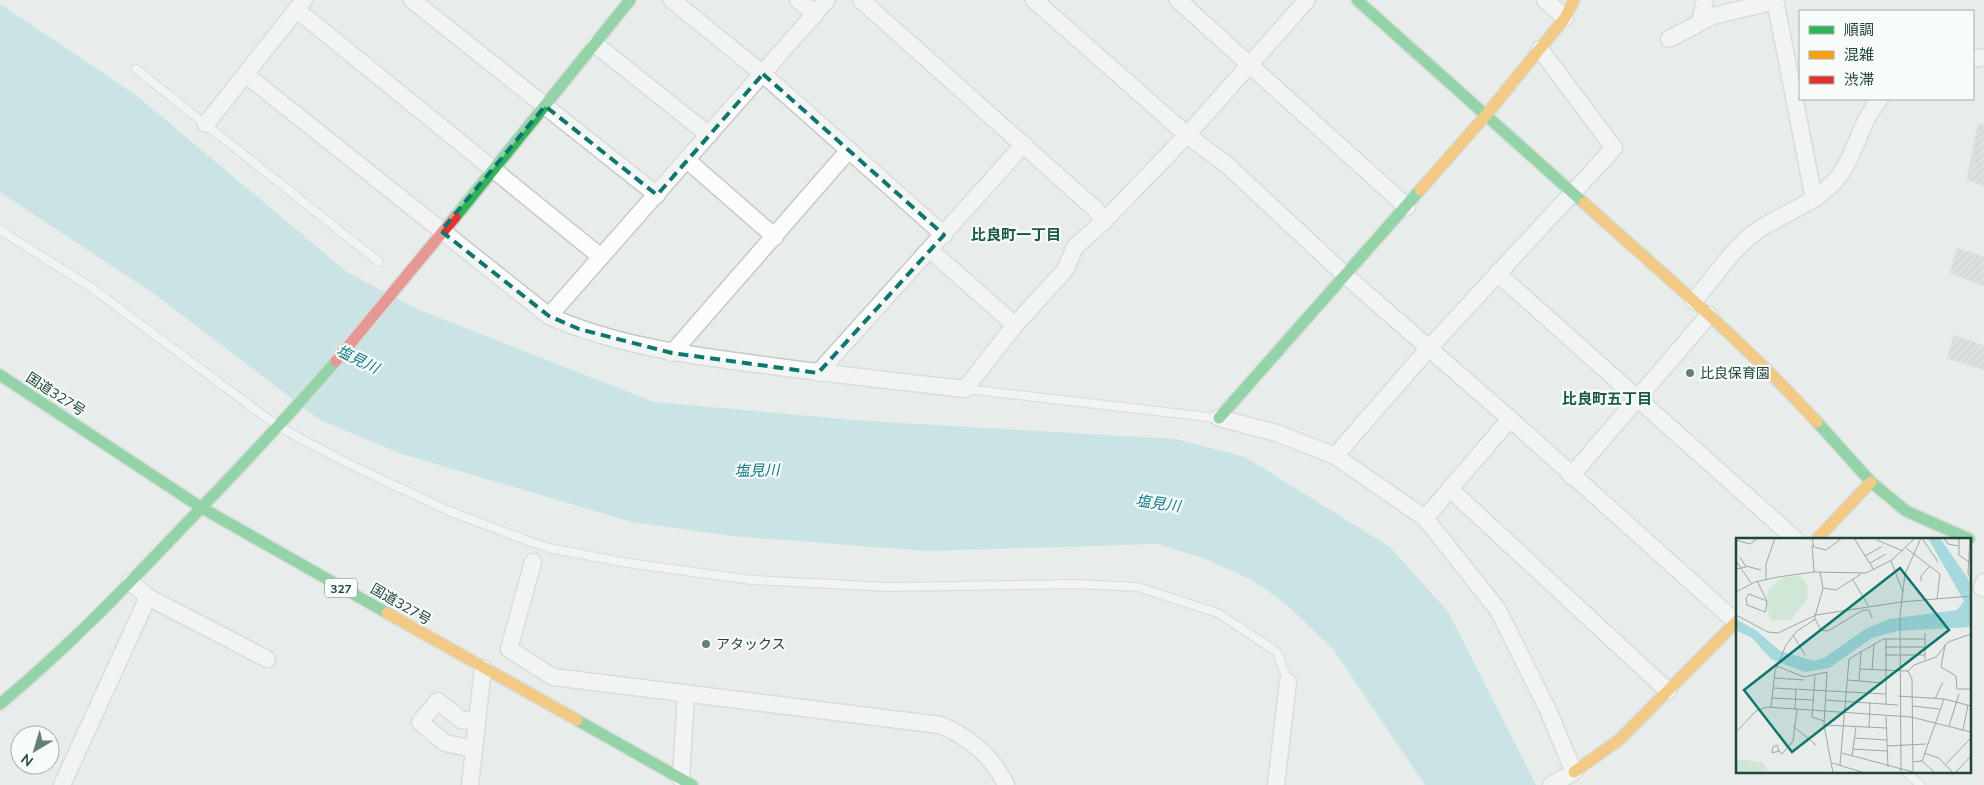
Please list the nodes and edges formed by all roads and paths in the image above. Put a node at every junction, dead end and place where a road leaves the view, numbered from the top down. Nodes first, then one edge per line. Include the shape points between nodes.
1 (412, 0) edge
2 (630, 0) edge
3 (672, 0) edge
4 (798, 0) edge
5 (827, 0) edge
6 (861, 0) edge
7 (1034, 0) edge
8 (1178, 0) edge
9 (1307, 0) edge
10 (1357, 0) edge
11 (1545, 0) edge
12 (1574, 0) edge
13 (1705, 0) edge
14 (1775, 0) edge
15 (301, 5) edge
16 (815, 14) junction
17 (1565, 18) junction
18 (1700, 22) junction
19 (1669, 39) dead end
20 (594, 44) junction
21 (1540, 49) junction
22 (1250, 64) junction
23 (136, 69) dead end
24 (763, 74) junction
25 (246, 75) junction
26 (1879, 100) edge
27 (545, 106) junction
28 (1486, 115) junction
29 (206, 124) junction
30 (1187, 134) junction
31 (709, 135) junction
32 (1024, 144) junction
33 (849, 150) junction
34 (687, 160) junction
35 (493, 169) junction
36 (1573, 191) junction
37 (657, 195) junction
38 (1814, 199) junction
39 (1407, 207) junction
40 (1104, 221) junction
41 (0, 230) edge
42 (442, 231) junction
43 (944, 235) junction
44 (775, 237) junction
45 (930, 250) junction
46 (601, 257) junction
47 (379, 262) dead end
48 (1497, 273) junction
49 (1345, 275) junction
50 (1694, 301) junction
51 (1709, 315) junction
52 (549, 316) junction
53 (1015, 326) junction
54 (1429, 348) junction
55 (672, 352) junction
56 (818, 373) junction
57 (0, 375) edge
58 (965, 388) junction
59 (1639, 399) junction
60 (1219, 418) junction
61 (1510, 419) junction
62 (279, 427) junction
63 (1335, 456) junction
64 (1571, 476) junction
65 (1871, 482) junction
66 (1451, 490) junction
67 (202, 508) junction
68 (1425, 518) junction
69 (1794, 538) edge
70 (1818, 538) edge
71 (1967, 538) edge
72 (1972, 540) edge
73 (1982, 543) dead end
74 (533, 562) dead end
75 (130, 582) junction
76 (1984, 582) edge
77 (1984, 588) edge
78 (148, 597) junction
79 (1736, 621) edge
80 (1736, 623) edge
81 (267, 658) dead end
82 (483, 668) junction
83 (1288, 682) joint
84 (1668, 691) junction
85 (686, 693) junction
86 (0, 704) edge
87 (477, 721) junction
88 (474, 749) junction
89 (1574, 772) junction
90 (1906, 772) edge
91 (687, 782) edge
92 (62, 785) edge
93 (470, 785) edge
94 (1006, 785) edge
95 (1276, 785) edge
96 (1551, 785) edge
97 (1920, 785) edge

1 - 27 street
2 - 20 main road
3 - 24 street
4 - 16 street
5 - 16 street
6 - 32 street
7 - 30 street
8 - 22 street
9 - 22 street
10 - 28 main road
11 - 17 street
12 - 17 main road
13 - 18 street
14 - 18 street
14 - 38 street
15 - 25 street
15 - 35 street
16 - 24 street
17 - 21 main road
18 - 19 street
20 - 27 main road
20 - 31 street
21 - 28 main road
21 - 36 street via 1614,148
22 - 30 street
22 - 39 street
23 - 29 lane
24 - 31 street
24 - 33 street
25 - 29 street
25 - 42 street
26 - 38 street via 1868,112 1848,163 1832,184
27 - 35 main road
27 - 37 street
28 - 36 main road
28 - 39 main road
29 - 47 lane
30 - 40 street
30 - 49 street via 1227,165
31 - 34 street
32 - 40 street
32 - 43 street
33 - 43 street
33 - 44 street
34 - 37 street
34 - 44 street
35 - 42 main road
35 - 46 street
36 - 48 street
36 - 50 main road
37 - 46 street
38 - 50 street via 1760,229 1740,247
39 - 49 main road
40 - 53 street via 1075,247 1064,270
41 - 62 lane via 92,288
42 - 52 street
42 - 62 main road
43 - 45 street
44 - 55 street
45 - 53 street
45 - 56 street
46 - 52 street
48 - 54 street
48 - 59 street
49 - 54 street
49 - 60 main road
50 - 51 main road
51 - 59 street
51 - 65 main road via 1795,398
52 - 55 street via 579,329
53 - 58 street
54 - 61 street
54 - 63 street
55 - 56 street
56 - 58 street
57 - 67 main road, 国道327号 / 327
58 - 60 lane
59 - 64 street
59 - 69 street
60 - 63 street via 1277,433
61 - 64 street
61 - 66 street
62 - 67 main road
62 - 83 lane via 449,511 549,548 628,563 752,580 812,584 1138,587 1218,613 1277,652
63 - 68 street
64 - 79 street
65 - 70 main road
65 - 71 main road via 1906,511
66 - 68 street
66 - 84 street
67 - 75 main road
67 - 82 main road, 国道327号 / 327
68 - 89 street via 1498,610 1547,708
72 - 73 main road
74 - 85 street via 509,649 553,677
75 - 78 street
75 - 86 main road via 35,676
76 - 77 street
78 - 81 street
78 - 92 street
80 - 84 main road
82 - 87 street
82 - 91 main road, 国道327号 / 327
83 - 95 street
84 - 89 main road via 1619,740
85 - 91 street
85 - 94 street via 940,725 957,732 982,751
87 - 88 street
87 - 88 street via 461,720 438,701 420,722 445,743
88 - 93 street
89 - 96 street
90 - 97 lane

